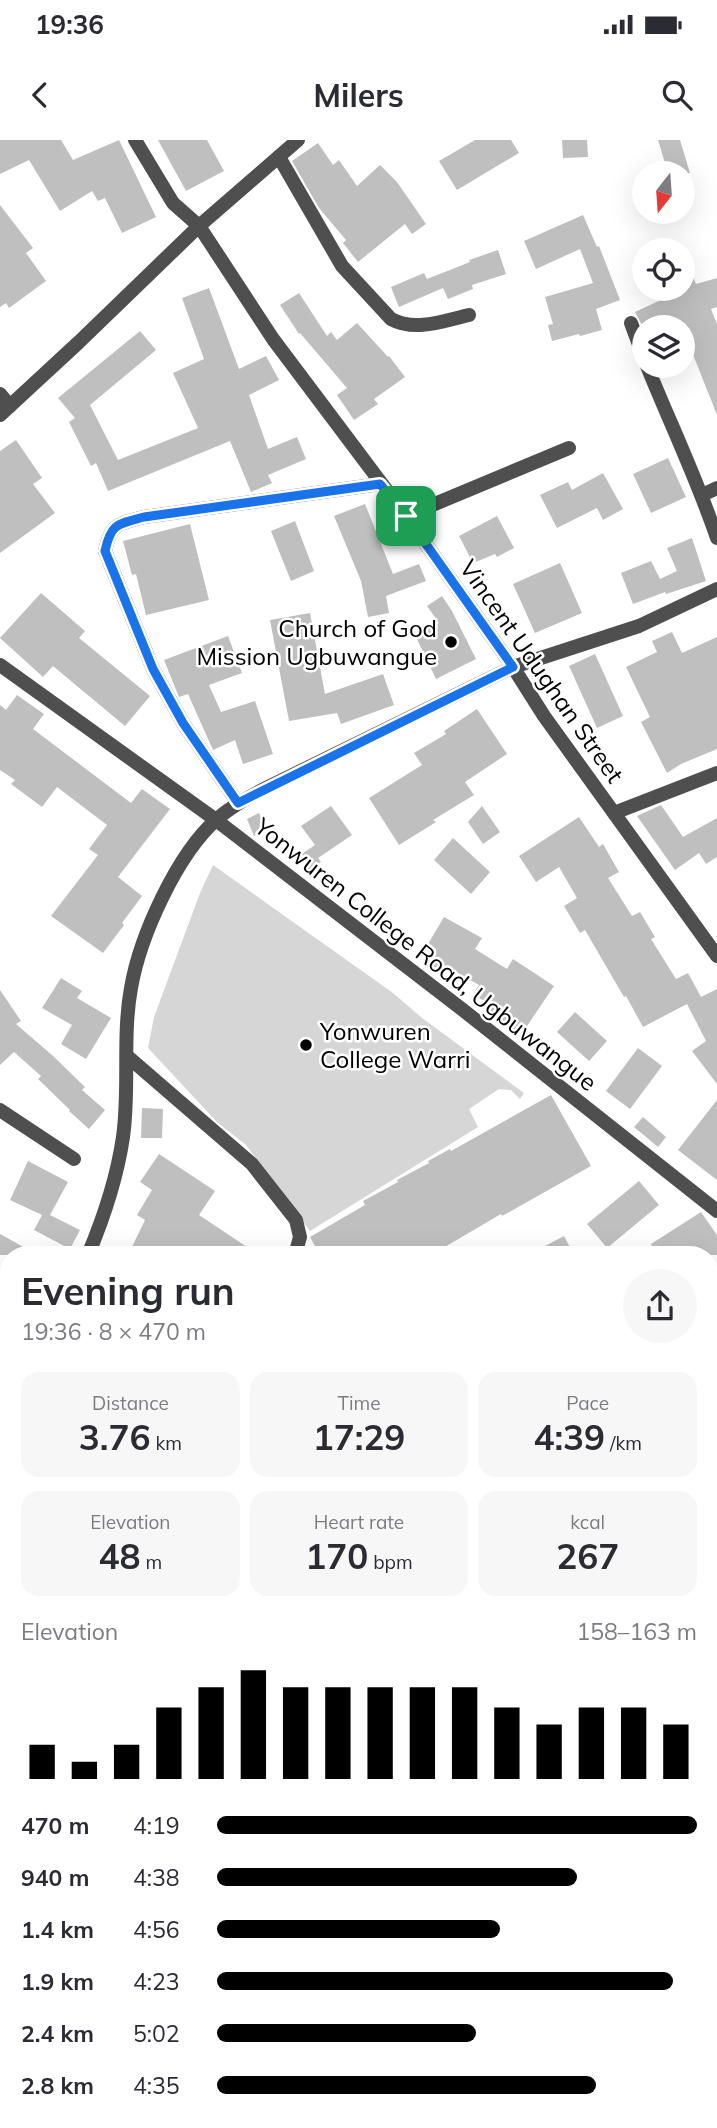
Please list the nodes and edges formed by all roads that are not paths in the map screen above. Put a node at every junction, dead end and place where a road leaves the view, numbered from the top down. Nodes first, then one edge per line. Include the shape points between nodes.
1 (135, 140) edge
2 (299, 140) edge
3 (279, 157) junction
4 (199, 226) junction
5 (468, 315) dead end
6 (652, 378) edge
7 (0, 394) edge
8 (5, 410) edge
9 (569, 448) dead end
10 (380, 484) junction
11 (717, 488) edge
12 (702, 495) junction
13 (406, 516) junction
14 (717, 538) edge
15 (717, 589) edge
16 (0, 665) edge
17 (513, 667) junction
18 (717, 773) edge
19 (238, 803) junction
20 (614, 813) junction
21 (216, 820) junction
22 (717, 956) edge
23 (127, 1056) junction
24 (0, 1110) edge
25 (74, 1159) dead end
26 (717, 1211) edge
27 (91, 1246) edge
28 (298, 1246) edge

1 - 4 street, Vincent Udughan Street via 173,203
2 - 3 street
3 - 4 street
3 - 5 street via 342,266 391,319 416,326
4 - 8 street
4 - 10 street, Vincent Udughan Street via 273,340
6 - 12 street
7 - 8 street
9 - 13 street
10 - 13 street, Vincent Udughan Street
10 - 19 street via 144,517 119,523 108,536 105,551 153,669 183,723
11 - 12 street
12 - 14 street
13 - 17 street, Vincent Udughan Street
15 - 17 street via 639,626
16 - 21 street, Yonwuren College Road, Ugbuwangue
17 - 19 street
17 - 20 street, Vincent Udughan Street
18 - 20 street
19 - 21 street
20 - 22 street, Vincent Udughan Street
21 - 23 street via 188,854 148,932 131,989
21 - 26 street, Yonwuren College Road, Ugbuwangue
23 - 27 street via 121,1148
23 - 28 street via 252,1164 296,1220
24 - 25 street

